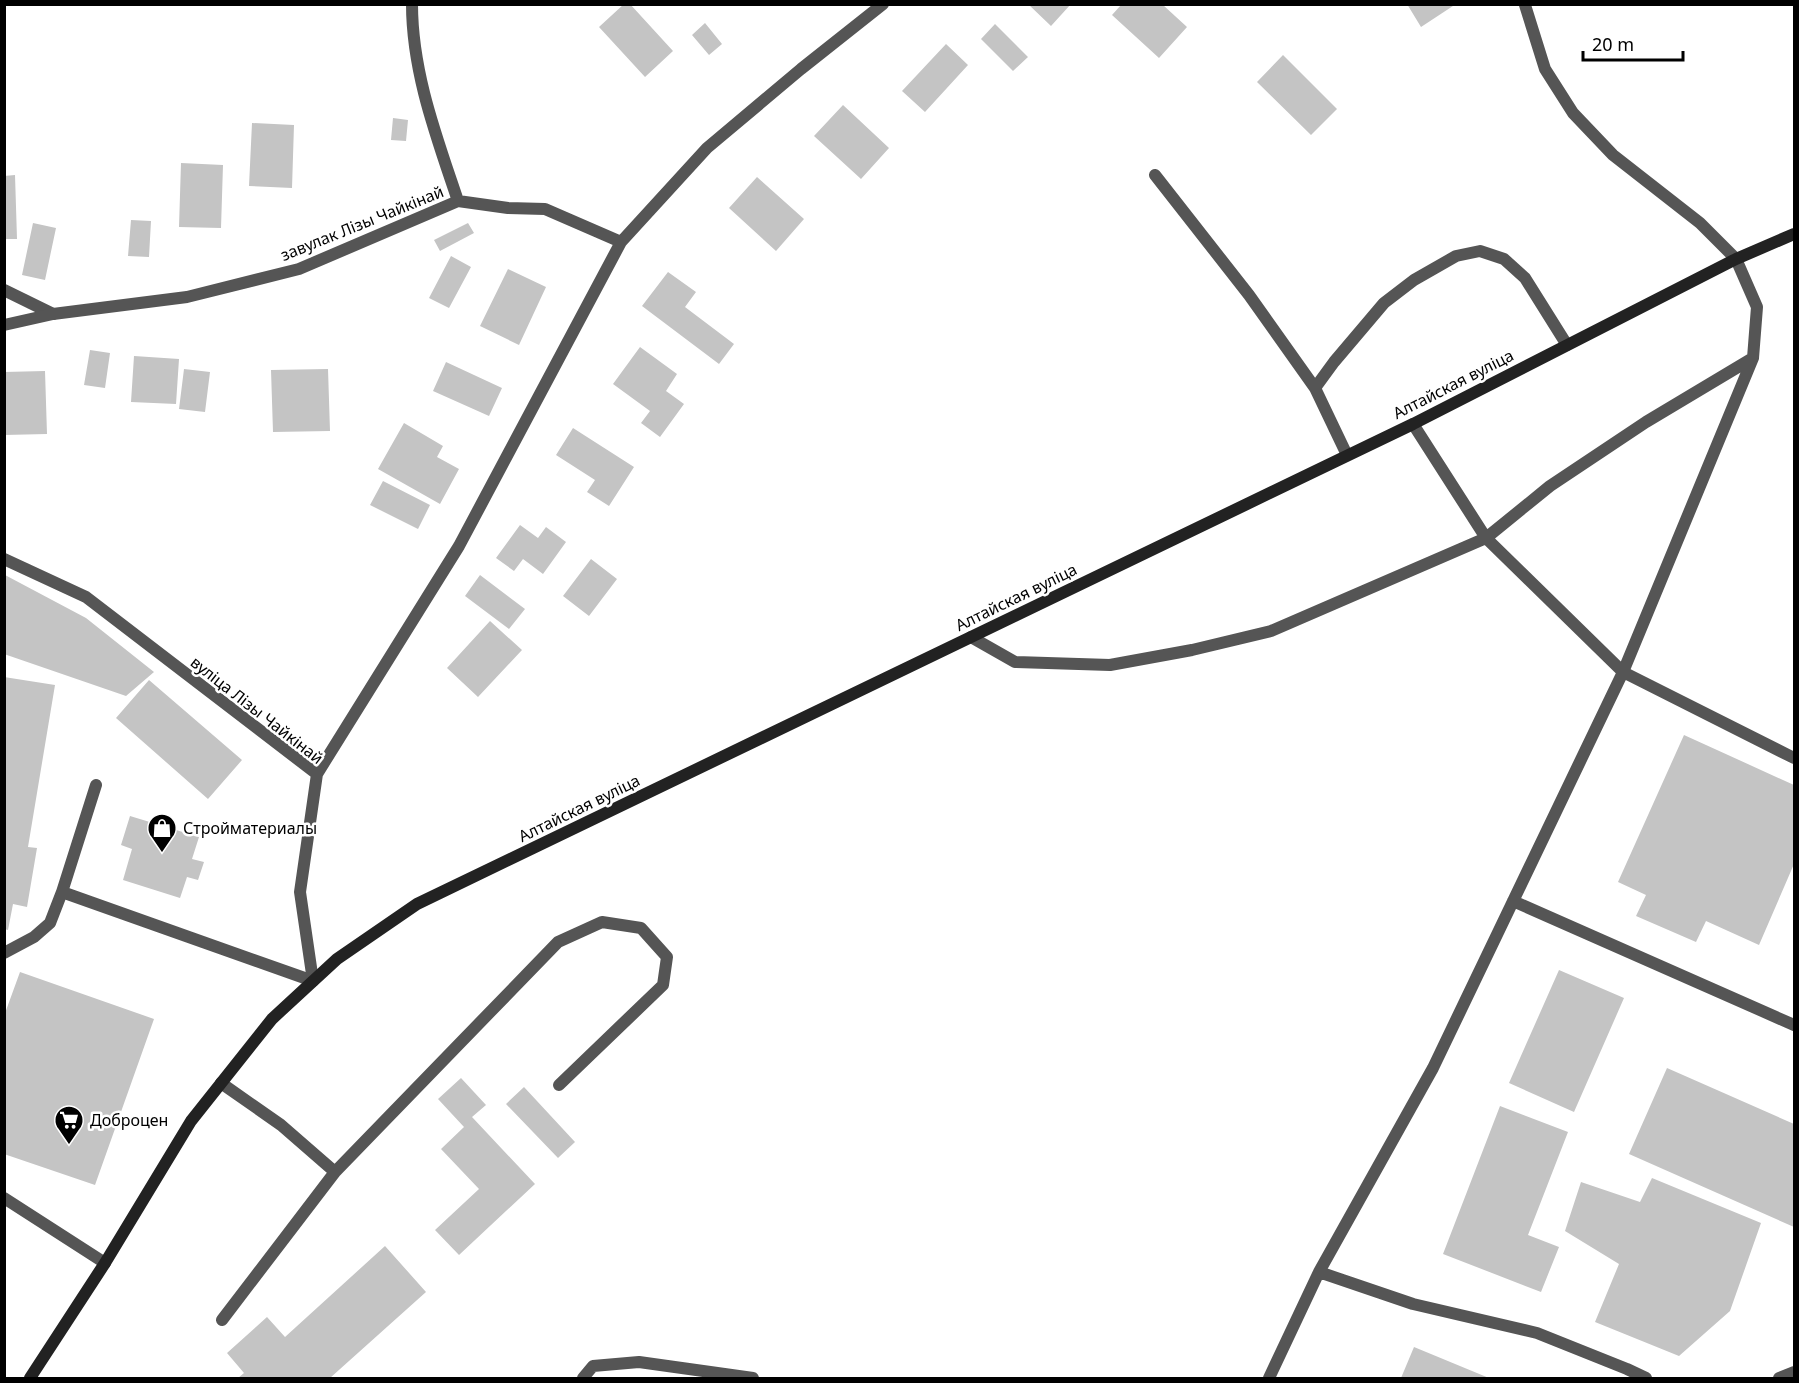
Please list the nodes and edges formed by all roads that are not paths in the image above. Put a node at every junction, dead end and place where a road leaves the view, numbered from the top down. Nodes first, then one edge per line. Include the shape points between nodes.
1 (412, 4) edge
2 (883, 4) edge
3 (1526, 5) edge
4 (1155, 175) dead end
5 (458, 201) junction
6 (1794, 234) edge
7 (621, 242) junction
8 (1736, 259) junction
9 (4, 290) edge
10 (52, 314) junction
11 (4, 325) edge
12 (1567, 345) junction
13 (1753, 358) junction
14 (1315, 388) junction
15 (1413, 424) junction
16 (1347, 455) junction
17 (1486, 538) junction
18 (4, 559) edge
19 (971, 637) junction
20 (1623, 672) junction
21 (1794, 758) edge
22 (317, 774) junction
23 (96, 785) dead end
24 (62, 892) junction
25 (1513, 901) junction
26 (4, 953) edge
27 (313, 981) junction
28 (1794, 1025) edge
29 (221, 1083) junction
30 (559, 1085) dead end
31 (335, 1172) junction
32 (4, 1198) edge
33 (105, 1263) junction
34 (1319, 1272) junction
35 (222, 1320) dead end
36 (1794, 1372) edge
37 (30, 1378) edge
38 (583, 1378) edge
39 (753, 1378) edge
40 (1269, 1378) edge
41 (1646, 1378) edge
42 (1779, 1378) edge

1 - 5 street via 427,109
2 - 7 street via 707,148
3 - 8 street via 1545,69 1573,113 1613,155 1700,223
4 - 14 street
5 - 7 street, завулак Лізы Чайкінай via 545,209
5 - 10 street, завулак Лізы Чайкінай via 299,269 187,297
6 - 8 main road, Алтайская вуліца
7 - 22 street via 459,546
8 - 12 main road, Алтайская вуліца
8 - 13 street via 1757,307
9 - 10 street
10 - 11 street, завулак Лізы Чайкінай
12 - 14 street via 1524,278 1504,259 1480,251 1456,256 1384,303
12 - 15 main road, Алтайская вуліца
13 - 17 street via 1550,486
13 - 20 street
14 - 16 street
15 - 16 main road, Алтайская вуліца
15 - 17 street
16 - 19 main road, Алтайская вуліца
17 - 19 street via 1272,631 1180,652 1110,665 1015,662
17 - 20 street
18 - 22 street, вуліца Лізы Чайкінай via 86,597
19 - 27 main road, Алтайская вуліца via 417,904 337,959
20 - 21 street
20 - 25 street
22 - 27 street, вуліца Лізы Чайкінай via 300,892
23 - 24 street
24 - 26 street via 50,923
24 - 27 street
25 - 28 street
25 - 34 street via 1433,1068
27 - 29 main road, Алтайская вуліца via 272,1019
29 - 31 street via 280,1125
29 - 33 main road, Алтайская вуліца via 191,1121
30 - 31 street via 663,985 667,957 641,928 602,922 558,942
31 - 35 street
32 - 33 street
33 - 37 main road, Алтайская вуліца
34 - 40 street
34 - 41 street via 1413,1304 1536,1333
36 - 42 street
38 - 39 street via 593,1366 639,1362

